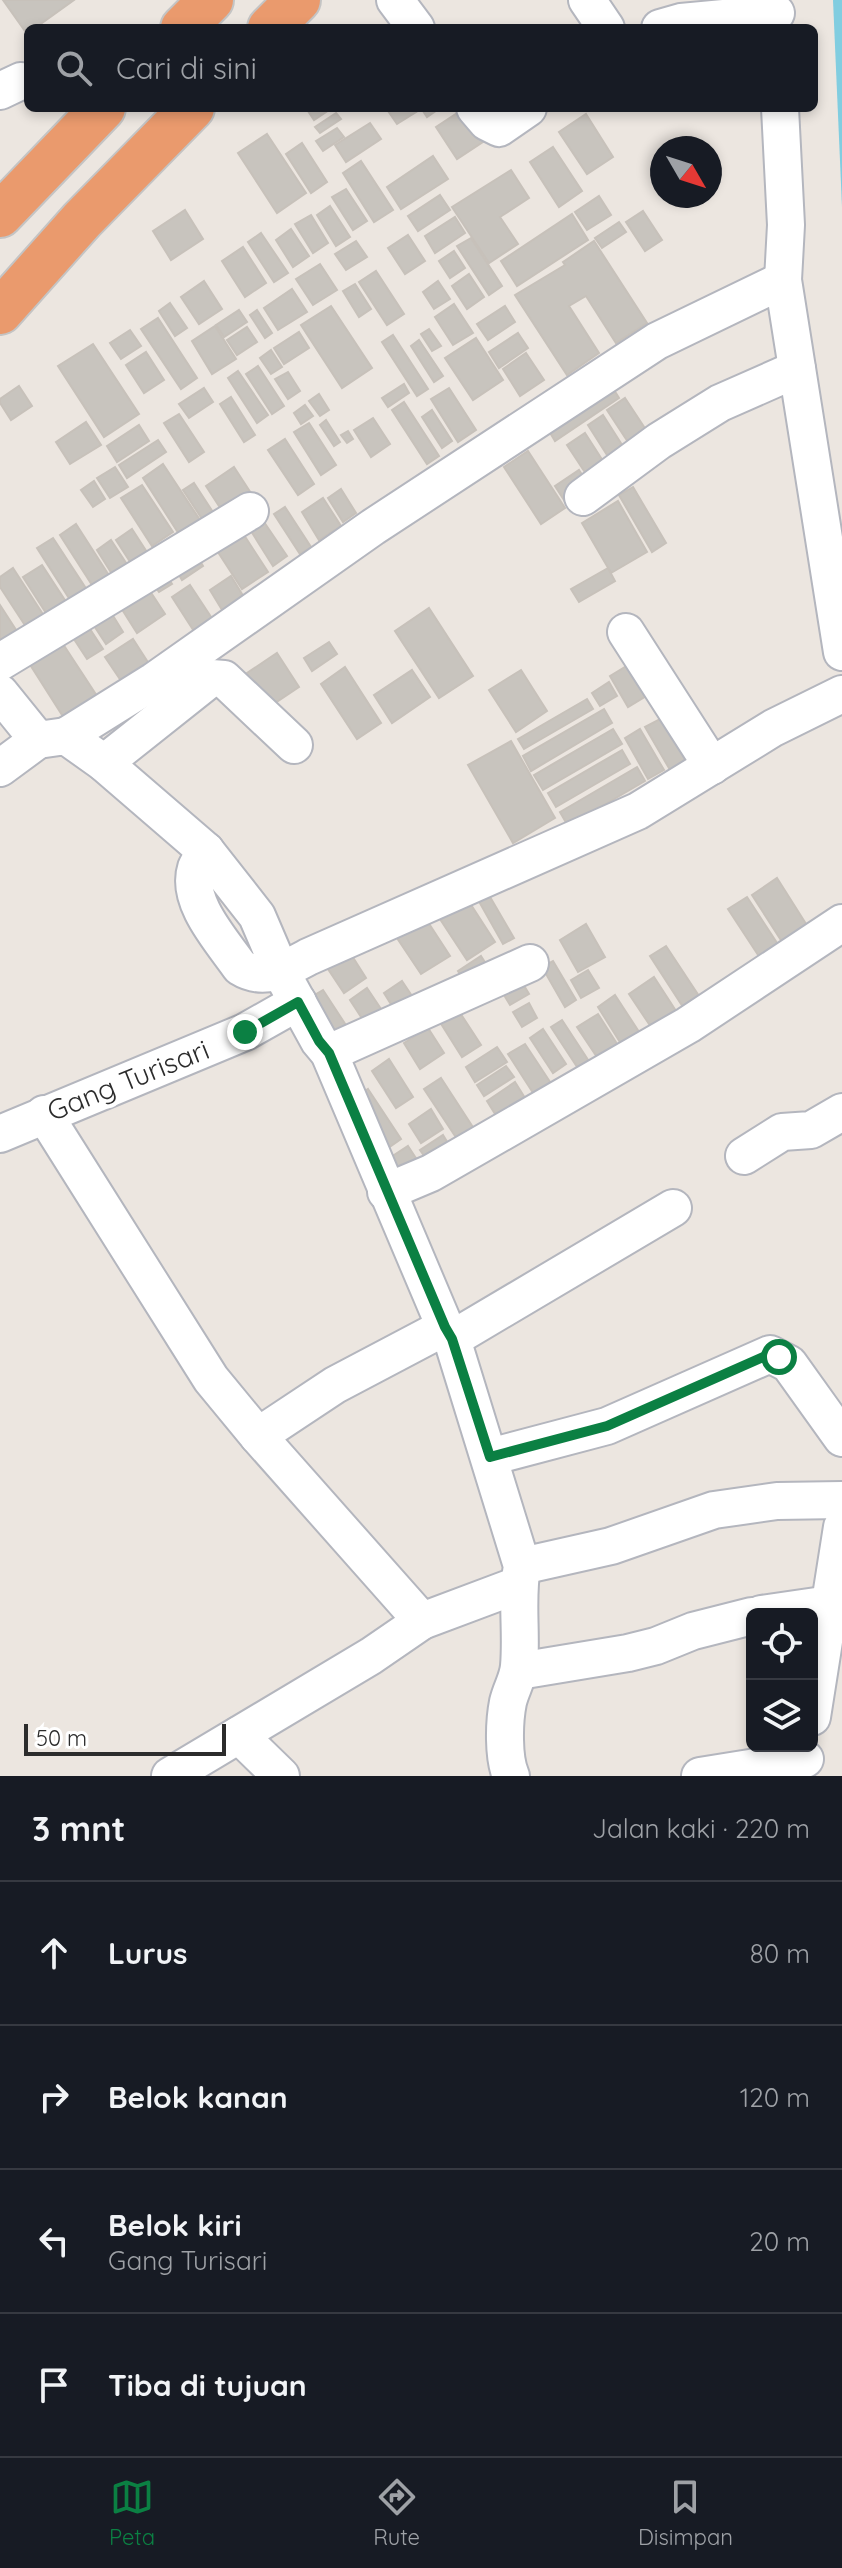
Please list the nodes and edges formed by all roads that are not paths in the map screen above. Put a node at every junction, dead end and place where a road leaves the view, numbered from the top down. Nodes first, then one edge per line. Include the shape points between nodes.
1 (211, 0) edge
2 (298, 0) edge
3 (395, 0) edge
4 (587, 0) edge
5 (776, 14) edge
6 (187, 24) edge
7 (274, 24) edge
8 (413, 24) edge
9 (603, 24) edge
10 (674, 24) edge
11 (99, 112) edge
12 (188, 112) edge
13 (478, 112) edge
14 (522, 112) edge
15 (780, 112) edge
16 (0, 215) edge
17 (783, 280) junction
18 (0, 312) edge
19 (797, 369) junction
20 (583, 497) dead end
21 (250, 511) dead end
22 (626, 632) dead end
23 (842, 652) edge
24 (0, 662) edge
25 (0, 693) edge
26 (842, 694) edge
27 (52, 738) junction
28 (294, 745) dead end
29 (104, 763) junction
30 (712, 766) junction
31 (0, 768) edge
32 (842, 923) edge
33 (530, 963) dead end
34 (289, 987) junction
35 (329, 1053) junction
36 (842, 1112) edge
37 (44, 1114) junction
38 (0, 1134) edge
39 (744, 1156) dead end
40 (386, 1192) junction
41 (673, 1208) dead end
42 (448, 1333) junction
43 (258, 1436) junction
44 (842, 1438) edge
45 (490, 1457) junction
46 (842, 1500) edge
47 (842, 1527) edge
48 (520, 1575) junction
49 (830, 1604) junction
50 (802, 1608) edge
51 (746, 1618) edge
52 (422, 1621) junction
53 (519, 1671) junction
54 (818, 1680) edge
55 (239, 1735) junction
56 (804, 1760) edge
57 (170, 1776) edge
58 (281, 1776) edge
59 (511, 1776) edge
60 (700, 1776) edge

1 - 6 highway
2 - 7 highway
3 - 8 street
4 - 9 street
5 - 10 street
11 - 16 highway
12 - 18 highway
13 - 14 street via 499,128
15 - 17 street
17 - 19 street
17 - 27 street via 657,341 373,527 154,681
19 - 20 street via 720,403
19 - 23 street
21 - 24 street
22 - 30 street
25 - 27 street
26 - 30 street, Gang Turisari
27 - 29 street
27 - 31 street
28 - 29 street via 216,677
29 - 34 street via 206,851 257,916
30 - 34 street, Gang Turisari via 638,811 308,957
32 - 40 street via 688,1025 431,1173
33 - 35 street
34 - 35 street
34 - 37 street, Gang Turisari via 245,1032
35 - 40 street
36 - 39 street via 811,1130 782,1132
37 - 38 street, Gang Turisari
37 - 43 street via 211,1379
40 - 42 street
41 - 42 street
42 - 43 street via 335,1385
42 - 45 street
43 - 52 street
44 - 45 street via 789,1364 770,1354 607,1426
45 - 48 street
46 - 48 street via 777,1501 714,1510
47 - 49 street
48 - 52 street
48 - 53 street
49 - 50 street
49 - 54 street
51 - 53 street via 628,1653
52 - 55 street
53 - 59 street via 508,1702 505,1763
55 - 57 street
55 - 58 street
56 - 60 street

